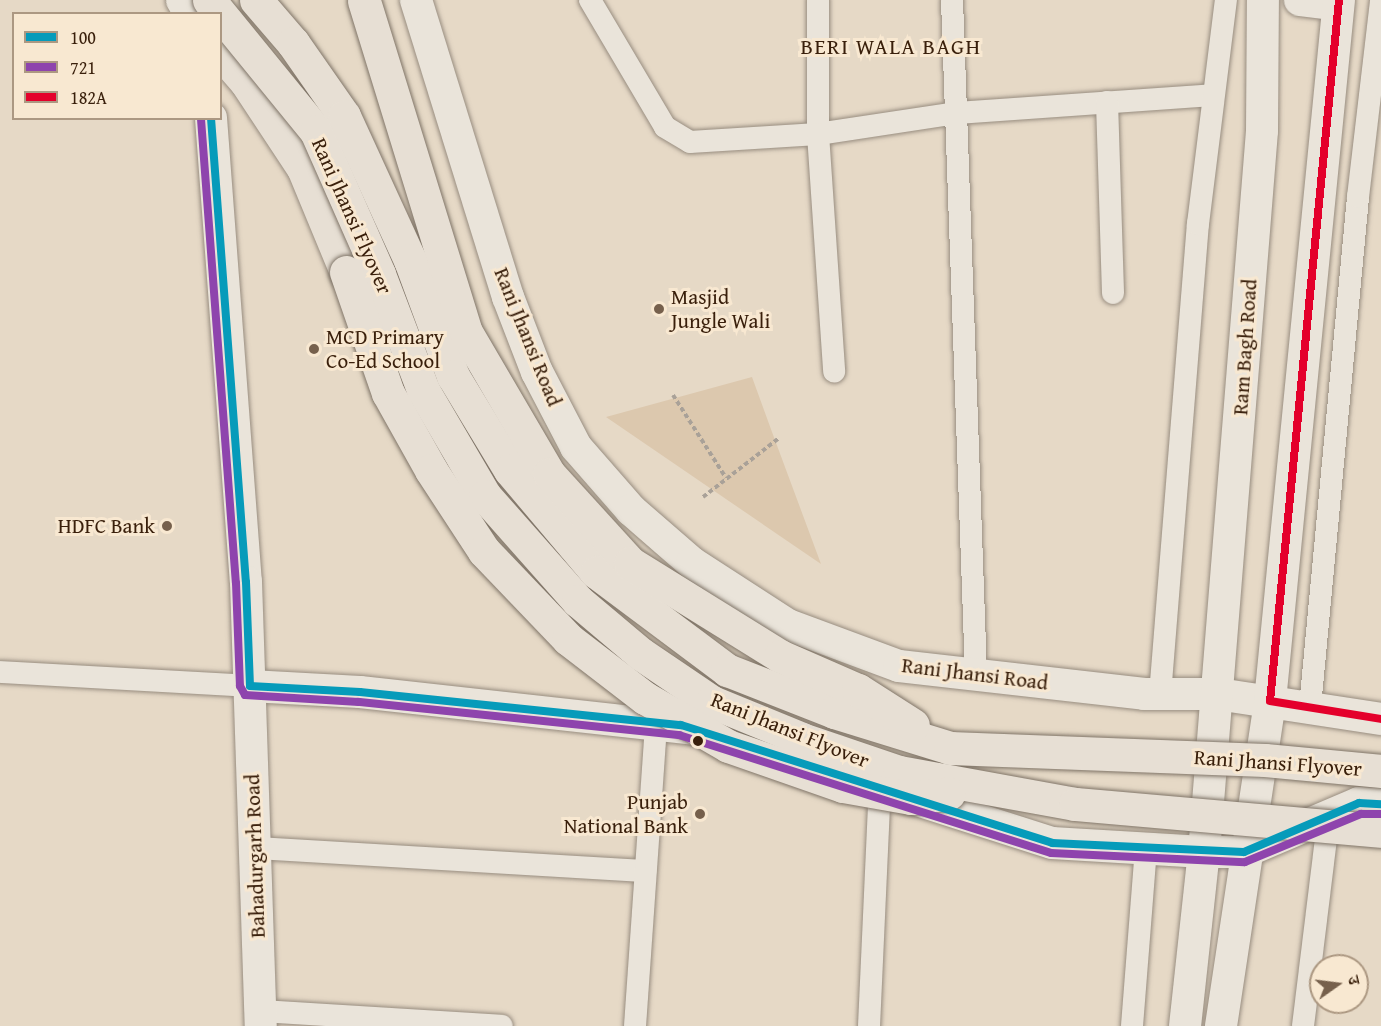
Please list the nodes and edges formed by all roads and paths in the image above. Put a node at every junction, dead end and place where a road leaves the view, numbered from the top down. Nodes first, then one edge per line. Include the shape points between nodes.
1 (209, 0) edge
2 (256, 0) edge
3 (364, 0) edge
4 (416, 0) edge
5 (590, 0) edge
6 (818, 0) edge
7 (952, 0) edge
8 (1226, 0) edge
9 (1263, 0) edge
10 (1300, 0) edge
11 (1381, 1) edge
12 (1338, 3) edge
13 (219, 12) edge
14 (222, 16) edge
15 (222, 54) edge
16 (1212, 95) junction
17 (1107, 102) junction
18 (957, 113) junction
19 (210, 120) edge
20 (818, 134) junction
21 (1113, 293) dead end
22 (834, 371) dead end
23 (673, 396) dead end
24 (778, 438) dead end
25 (726, 478) junction
26 (703, 497) dead end
27 (788, 625) junction
28 (0, 672) edge
29 (976, 675) junction
30 (250, 687) junction
31 (1218, 694) junction
32 (1160, 695) junction
33 (1270, 700) junction
34 (1310, 707) junction
35 (1381, 719) edge
36 (668, 724) junction
37 (950, 748) junction
38 (1381, 771) edge
39 (880, 788) junction
40 (981, 789) junction
41 (1381, 804) edge
42 (1329, 814) junction
43 (1381, 831) edge
44 (255, 848) junction
45 (1146, 849) junction
46 (1204, 852) junction
47 (1245, 852) junction
48 (645, 871) junction
49 (261, 1018) edge
50 (502, 1026) edge
51 (635, 1026) edge
52 (869, 1026) edge
53 (1132, 1026) edge
54 (1185, 1026) edge
55 (1221, 1026) edge
56 (1303, 1026) edge

1 - 13 main road, Rani Jhansi Flyover, bridge
2 - 37 main road, Rani Jhansi Flyover, bridge via 293,43 344,116 410,260 453,376 510,470 596,572 727,670 834,712
3 - 37 main road, bridge via 466,332 549,474 630,562 780,656 858,690
4 - 27 main road, Rani Jhansi Road via 508,297 537,372 576,447 630,510 692,563
5 - 20 street via 665,127 676,136 704,144
6 - 20 street
7 - 18 street
8 - 16 street
9 - 31 main road, Ram Bagh Road via 1262,130
10 - 12 main road
11 - 34 street via 1358,197
12 - 33 main road
14 - 40 main road, Rani Jhansi Flyover, bridge via 316,131 380,274 423,390 485,496 578,601 641,654 712,702 802,739 899,772
15 - 40 main road, bridge via 246,82 303,168 346,272 388,393 431,470 484,551 532,604 599,666 699,732 776,764 843,786 911,798
16 - 17 street
16 - 32 street
17 - 18 street
17 - 21 street
18 - 20 street
18 - 29 street
19 - 30 main road via 246,582
20 - 22 street
23 - 25 path
24 - 25 path
25 - 26 path
27 - 29 main road, Rani Jhansi Road via 900,666
27 - 36 main road
28 - 30 street
29 - 32 main road, Rani Jhansi Road
30 - 36 main road via 360,692
30 - 44 main road, Bahadurgarh Road
31 - 32 main road, Rani Jhansi Road
31 - 33 main road, Rani Jhansi Road
31 - 46 main road, Ram Bagh Road
33 - 34 main road, Rani Jhansi Road
33 - 47 main road
34 - 35 main road, Rani Jhansi Road
36 - 39 main road
36 - 48 street
37 - 38 main road, Rani Jhansi Flyover, bridge via 1265,760
39 - 45 main road via 1052,843
39 - 52 street
40 - 43 main road, Rani Jhansi Flyover, bridge via 1075,804
41 - 42 main road via 1359,803
42 - 47 main road
42 - 56 street
44 - 48 street
44 - 49 main road, Bahadurgarh Road
45 - 46 main road
45 - 53 street
46 - 47 main road
46 - 54 main road, Ram Bagh Road
47 - 55 main road
48 - 51 street
49 - 50 street

